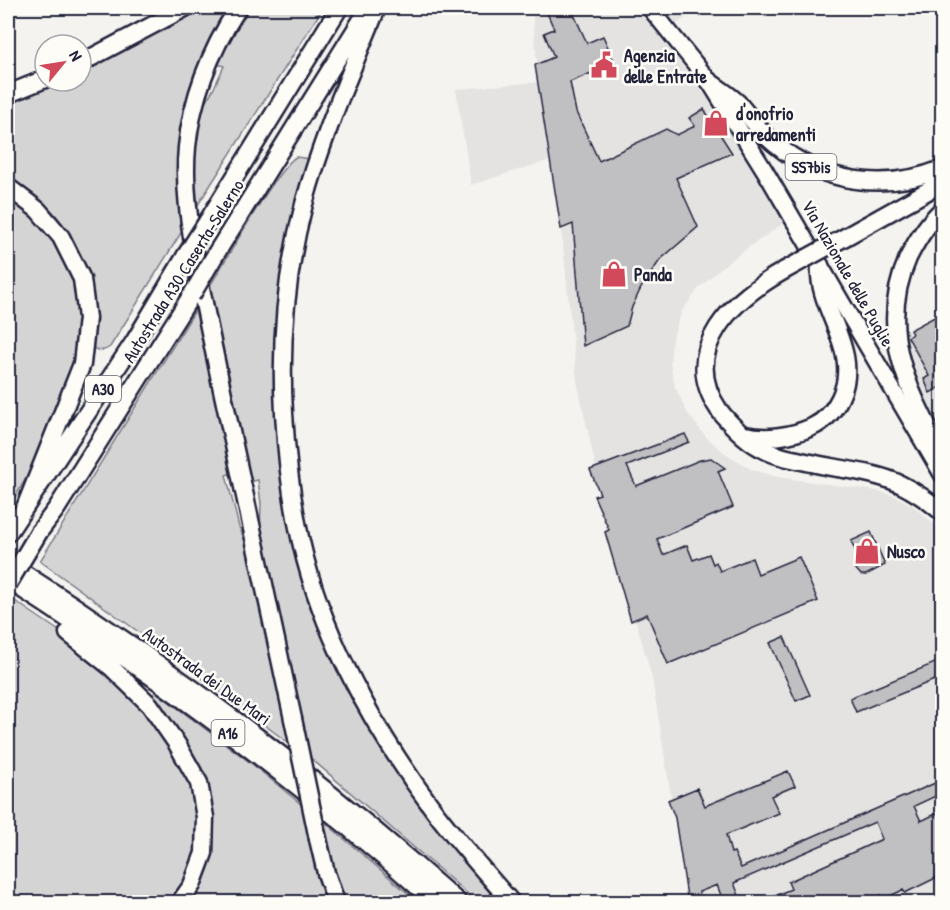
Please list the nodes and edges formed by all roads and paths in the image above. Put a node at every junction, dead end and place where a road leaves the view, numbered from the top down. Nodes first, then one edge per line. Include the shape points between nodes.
1 (185, 8) edge
2 (238, 8) edge
3 (339, 8) edge
4 (369, 8) edge
5 (377, 8) edge
6 (650, 8) edge
7 (93, 57) edge
8 (709, 81) junction
9 (33, 84) edge
10 (8, 94) edge
11 (942, 168) edge
12 (942, 183) edge
13 (8, 188) edge
14 (942, 210) edge
15 (820, 265) junction
16 (744, 434) junction
17 (942, 454) edge
18 (942, 474) edge
19 (26, 506) junction
20 (942, 512) edge
21 (12, 527) edge
22 (8, 550) edge
23 (8, 563) edge
24 (8, 582) edge
25 (8, 593) edge
26 (198, 692) junction
27 (180, 903) edge
28 (336, 903) edge
29 (435, 903) edge
30 (458, 903) edge
31 (511, 903) edge

1 - 7 highway
2 - 28 highway, bridge via 210,57 192,115 187,147 189,225 318,839
3 - 19 highway, Autostrada A30 Caserta-Salerno / A30, bridge via 134,342
4 - 24 highway, Autostrada A30 Caserta-Salerno / A30, bridge
5 - 31 highway via 320,153 293,251 283,351 290,477 309,575 351,676 418,789
6 - 8 main road, Via Nazionale delle Puglie / SS7bis
8 - 11 highway, SS7bis via 737,102 774,144 823,172 876,182 904,180
8 - 15 main road, Via Nazionale delle Puglie / SS7bis
9 - 10 highway
12 - 16 highway, bridge via 756,288 722,321 706,349 703,370 713,401
13 - 19 highway via 38,210 61,237 82,279 87,318 82,364
14 - 17 highway via 915,243 904,269 895,322 908,384
15 - 16 highway, SS7bis via 819,278 844,348 845,388 830,415 815,426 776,436 756,438
15 - 18 main road, Via Nazionale delle Puglie / SS7bis
16 - 20 highway via 758,447 790,458 898,483
19 - 21 highway, Autostrada A30 Caserta-Salerno / A30
22 - 26 highway via 56,581
23 - 26 highway, Autostrada dei Due Mari / A16
24 - 29 highway, Autostrada dei Due Mari / A16 via 121,655 225,731 351,830
25 - 27 highway via 82,642 150,705 199,783 205,817 204,853 192,885
26 - 30 highway, Autostrada dei Due Mari / A16 via 306,774

